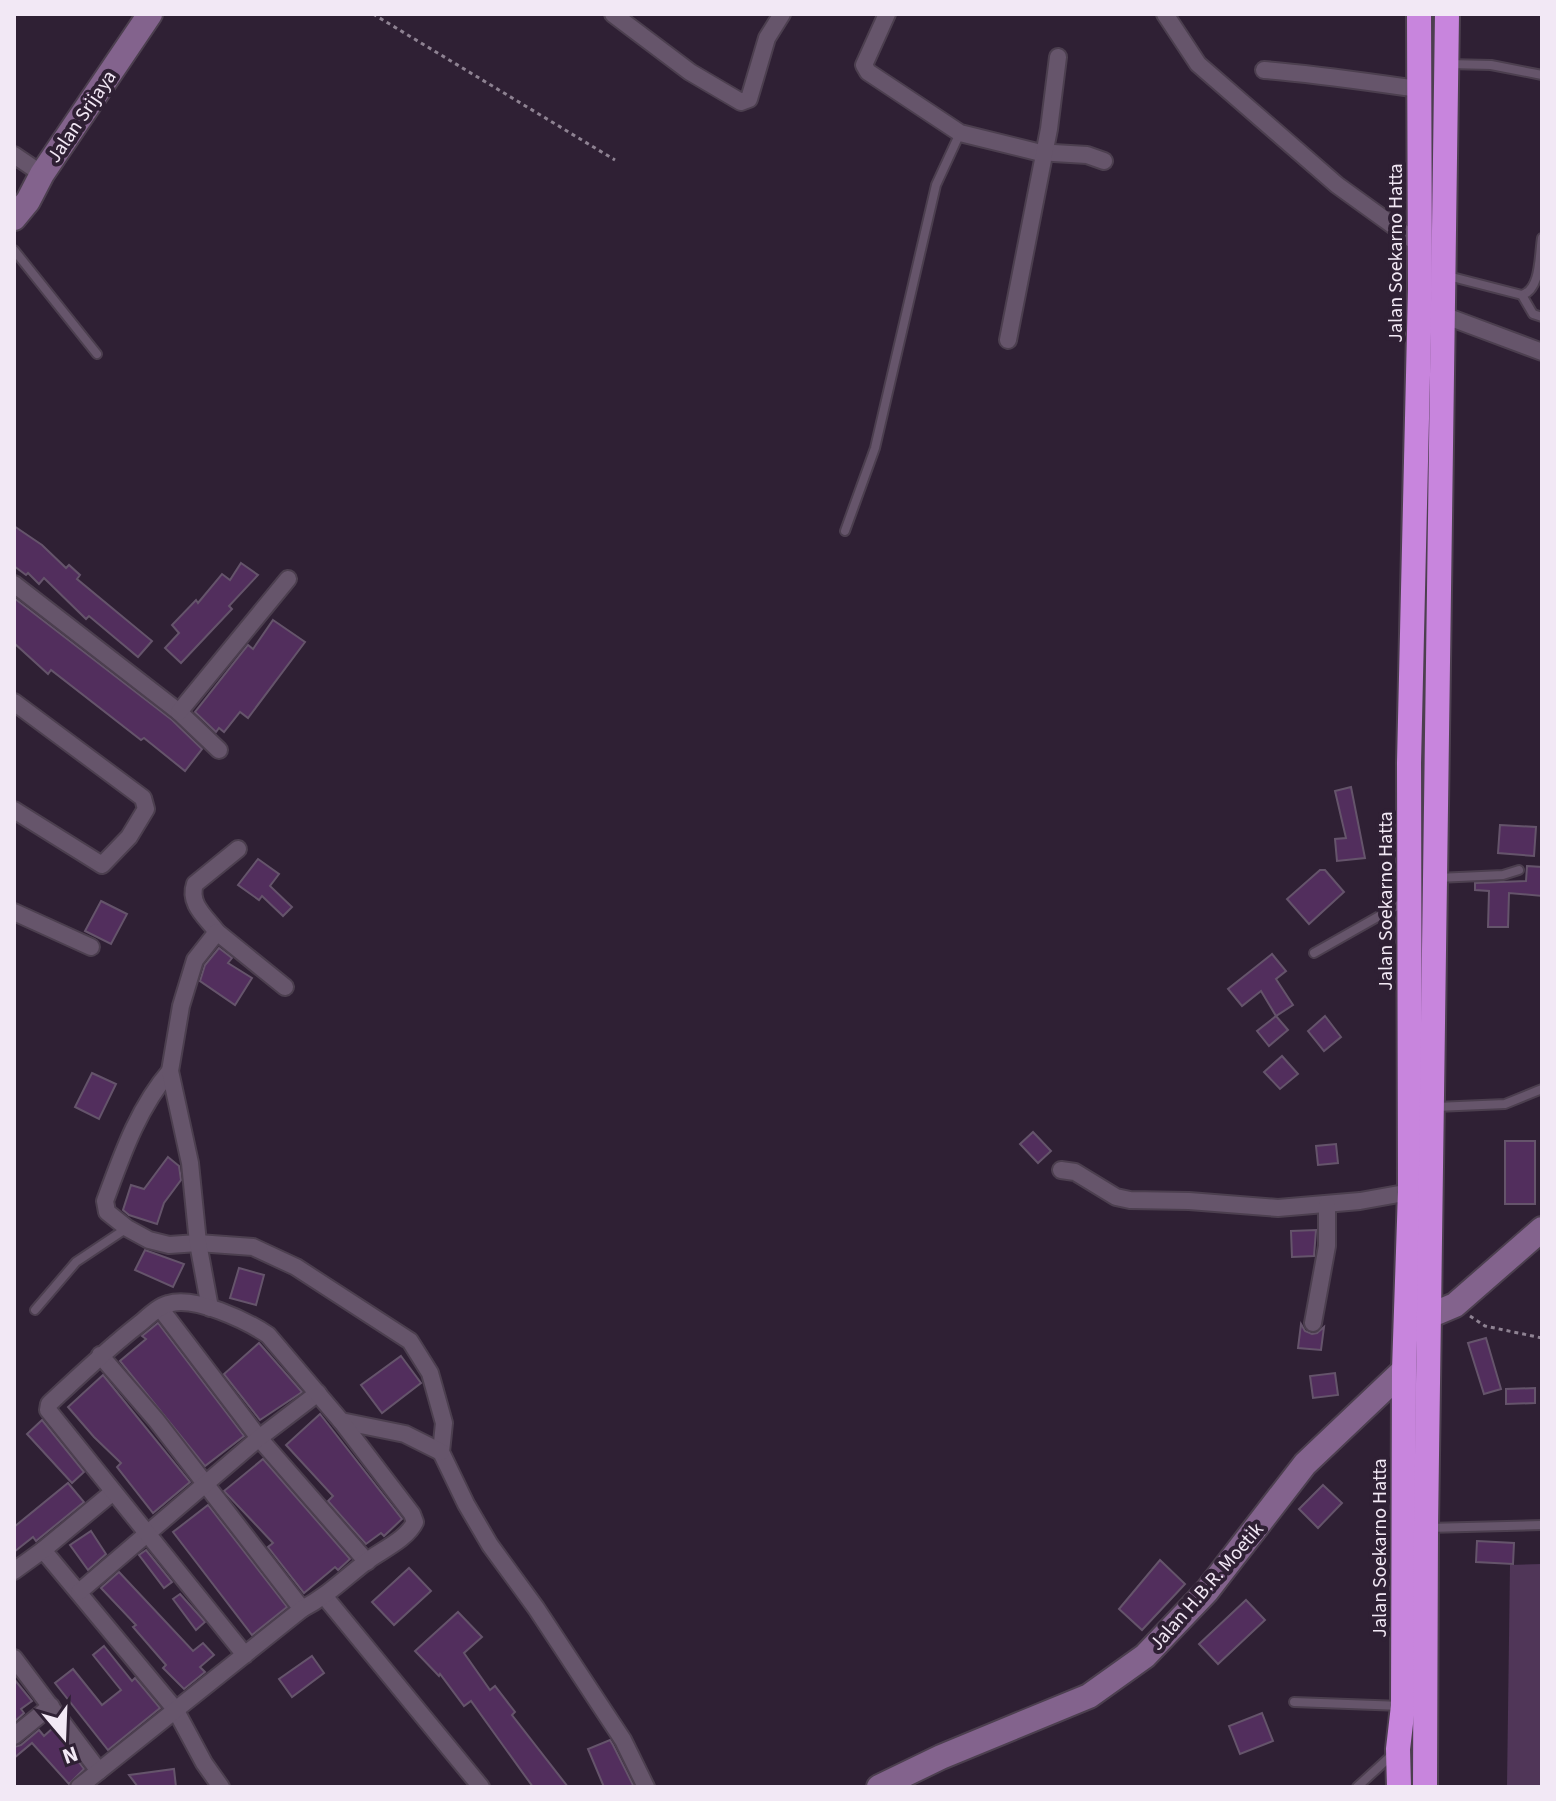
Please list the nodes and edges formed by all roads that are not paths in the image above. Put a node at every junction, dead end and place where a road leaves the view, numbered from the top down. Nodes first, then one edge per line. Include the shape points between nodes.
1 (150, 14) edge
2 (613, 14) edge
3 (782, 14) edge
4 (887, 14) edge
5 (1165, 14) edge
6 (1419, 14) edge
7 (1447, 14) edge
8 (1058, 57) dead end
9 (1446, 64) junction
10 (1264, 70) dead end
11 (1542, 75) edge
12 (1419, 89) junction
13 (960, 133) junction
14 (1044, 153) junction
15 (14, 155) edge
16 (1104, 161) dead end
17 (42, 174) junction
18 (14, 218) edge
19 (1542, 238) edge
20 (1420, 245) junction
21 (14, 250) edge
22 (1443, 275) junction
23 (1522, 295) junction
24 (1443, 315) junction
25 (1542, 317) edge
26 (1008, 340) dead end
27 (1542, 352) edge
28 (97, 354) dead end
29 (845, 531) dead end
30 (288, 579) dead end
31 (14, 584) edge
32 (14, 702) edge
33 (179, 712) junction
34 (219, 750) dead end
35 (14, 810) edge
36 (238, 849) dead end
37 (1519, 870) dead end
38 (1435, 878) junction
39 (1408, 900) junction
40 (14, 912) edge
41 (217, 932) junction
42 (91, 947) dead end
43 (1314, 953) dead end
44 (285, 987) dead end
45 (170, 1071) junction
46 (1542, 1089) edge
47 (1431, 1107) junction
48 (1061, 1170) dead end
49 (1410, 1192) junction
50 (1327, 1205) junction
51 (127, 1228) junction
52 (1542, 1229) edge
53 (198, 1243) junction
54 (160, 1308) junction
55 (210, 1308) junction
56 (35, 1310) dead end
57 (1429, 1316) junction
58 (1313, 1323) dead end
59 (100, 1355) junction
60 (1404, 1370) junction
61 (318, 1393) junction
62 (341, 1421) junction
63 (259, 1438) junction
64 (441, 1452) junction
65 (204, 1485) junction
66 (113, 1492) junction
67 (1542, 1525) edge
68 (1426, 1528) junction
69 (146, 1533) junction
70 (43, 1550) junction
71 (367, 1562) junction
72 (14, 1571) edge
73 (79, 1592) junction
74 (325, 1597) junction
75 (302, 1609) junction
76 (245, 1655) junction
77 (14, 1658) edge
78 (1294, 1702) dead end
79 (51, 1706) junction
80 (1403, 1706) junction
81 (175, 1709) junction
82 (14, 1736) edge
83 (1398, 1749) junction
84 (99, 1771) junction
85 (79, 1787) edge
86 (221, 1787) edge
87 (481, 1787) edge
88 (646, 1787) edge
89 (879, 1787) edge
90 (1357, 1787) edge
91 (1399, 1787) edge
92 (1425, 1787) edge

1 - 17 street, Jalan Srijaya
2 - 3 street via 690,72 741,102 749,99 764,47
4 - 13 street via 866,70
5 - 20 street via 1198,64 1337,185
6 - 12 highway, Jalan Soekarno Hatta
7 - 9 highway
8 - 14 street
9 - 11 lane via 1491,65
9 - 22 highway
10 - 12 street
12 - 20 highway, Jalan Soekarno Hatta
13 - 14 street
13 - 29 lane via 936,185 875,448
14 - 16 street
14 - 26 street
15 - 17 street
17 - 18 street, Jalan Srijaya
19 - 23 lane via 1534,287
20 - 39 highway, Jalan Soekarno Hatta
21 - 28 lane
22 - 23 lane
22 - 24 highway
23 - 25 lane via 1533,314
24 - 27 street
24 - 38 highway
30 - 33 street
31 - 33 street
32 - 35 street via 143,798 146,809 102,865
33 - 34 street
36 - 41 street via 193,890 194,903
37 - 38 lane
38 - 47 highway
39 - 43 lane
39 - 49 highway, Jalan Soekarno Hatta
40 - 42 street
41 - 44 street
41 - 45 street via 195,960
45 - 51 street via 131,1134 105,1201 107,1212
45 - 53 street via 190,1163
46 - 47 lane via 1505,1104
47 - 57 highway
48 - 50 street via 1087,1178 1121,1199 1278,1208
49 - 50 street
49 - 60 highway, Jalan Soekarno Hatta
50 - 58 street via 1327,1246
51 - 53 street via 169,1245
51 - 56 lane via 76,1262
52 - 57 street via 1455,1305
53 - 55 street
53 - 64 street via 269,1253 401,1333 430,1373 444,1423
54 - 55 street via 179,1302
54 - 59 street
54 - 63 street
55 - 61 street via 268,1335
57 - 68 highway
59 - 65 street
59 - 66 street via 48,1410
60 - 80 highway, Jalan Soekarno Hatta
60 - 89 street, Jalan H.B.R. Moetik via 1305,1464 1207,1591 1145,1656 1089,1696
61 - 62 street
61 - 63 street
62 - 64 street via 405,1434
62 - 71 street via 415,1518 411,1530
63 - 65 street
63 - 71 street
64 - 88 street via 490,1545 623,1740
65 - 69 street
65 - 75 street
66 - 69 street
66 - 70 street
67 - 68 lane
68 - 92 highway
69 - 73 street
69 - 76 street
70 - 72 street
70 - 73 street
71 - 74 street
73 - 81 street
74 - 75 street
74 - 87 street
75 - 76 street
76 - 81 street
77 - 79 street
78 - 80 lane
79 - 82 street
79 - 84 street
80 - 83 highway, Jalan Soekarno Hatta
81 - 84 street
81 - 86 street
83 - 90 lane
83 - 91 highway, Jalan Soekarno Hatta
84 - 85 street

